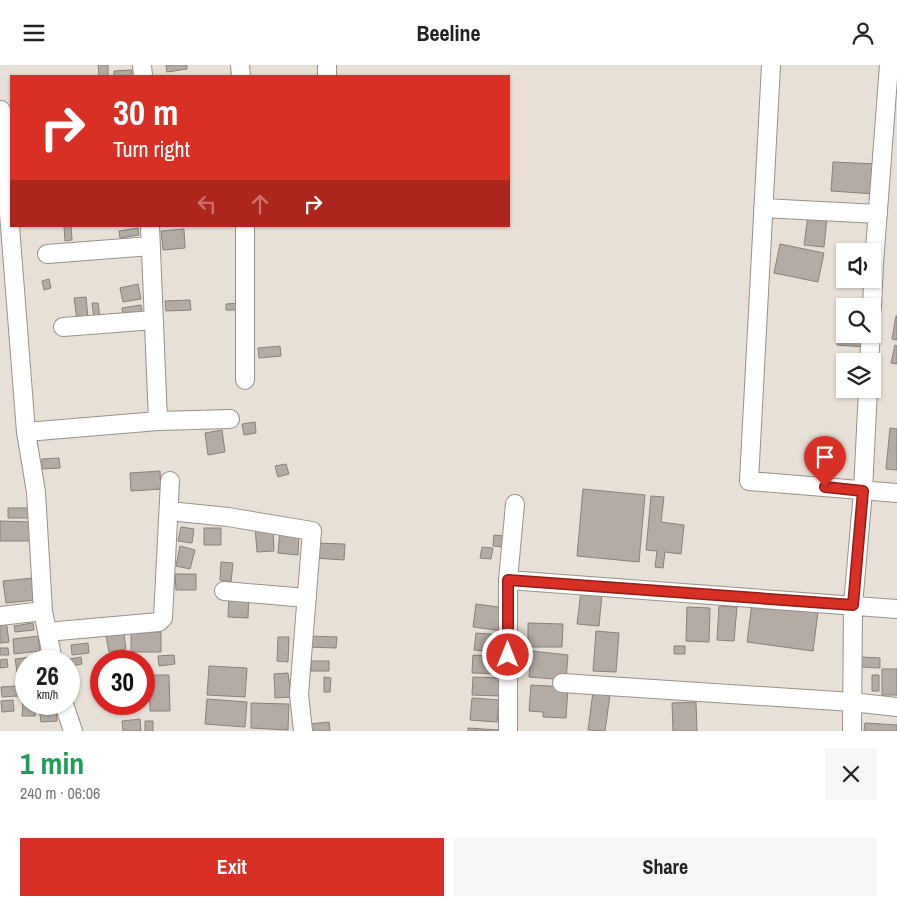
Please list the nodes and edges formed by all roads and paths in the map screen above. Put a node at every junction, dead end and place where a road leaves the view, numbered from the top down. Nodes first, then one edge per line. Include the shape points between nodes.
1 (771, 65) edge
2 (890, 65) edge
3 (1, 109) edge
4 (763, 208) junction
5 (878, 214) junction
6 (10, 225) edge
7 (10, 227) edge
8 (150, 227) edge
9 (245, 227) edge
10 (151, 246) junction
11 (47, 254) dead end
12 (873, 298) edge
13 (154, 320) junction
14 (62, 327) dead end
15 (245, 380) dead end
16 (868, 398) edge
17 (230, 419) dead end
18 (158, 421) junction
19 (26, 431) junction
20 (170, 481) dead end
21 (863, 491) junction
22 (897, 493) edge
23 (515, 504) dead end
24 (169, 511) junction
25 (508, 580) junction
26 (224, 591) dead end
27 (307, 598) junction
28 (853, 605) junction
29 (897, 609) edge
30 (42, 611) junction
31 (0, 616) edge
32 (47, 632) junction
33 (51, 650) edge
34 (562, 683) dead end
35 (852, 702) junction
36 (897, 707) edge
37 (68, 715) edge
38 (73, 731) edge
39 (304, 731) edge
40 (508, 731) edge
41 (852, 731) edge

1 - 4 street
2 - 5 street
3 - 6 street
4 - 5 street
4 - 21 street via 749,481
5 - 12 street
7 - 19 street
8 - 10 street
9 - 15 street
10 - 11 street
10 - 13 street
13 - 14 street
13 - 18 street
16 - 21 street
17 - 18 street
18 - 19 street
19 - 30 street via 36,492
20 - 24 street
21 - 22 street
21 - 28 street
23 - 25 street
24 - 27 street via 312,531
24 - 32 street via 163,618 160,622
25 - 28 street
25 - 40 street
26 - 27 street
27 - 39 street via 299,695
28 - 29 street
28 - 35 street
30 - 31 street
30 - 32 street
32 - 33 street
34 - 35 street
35 - 36 street
35 - 41 street
37 - 38 street

